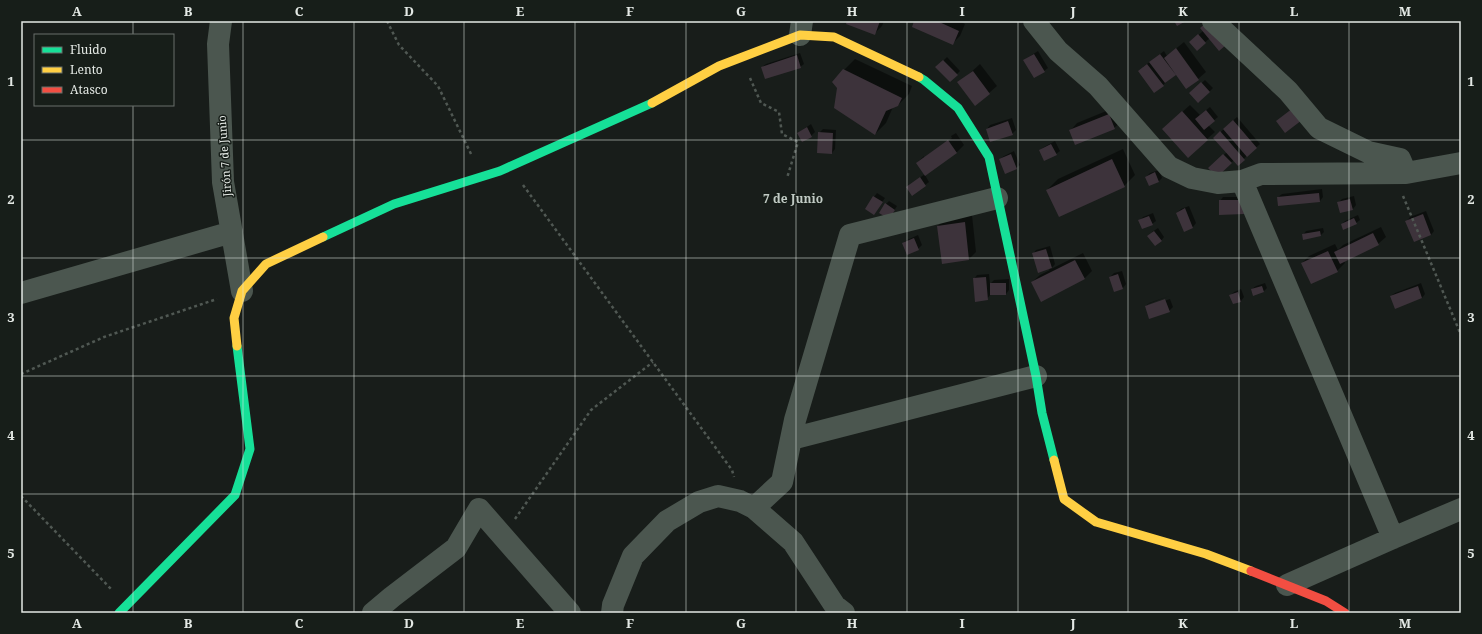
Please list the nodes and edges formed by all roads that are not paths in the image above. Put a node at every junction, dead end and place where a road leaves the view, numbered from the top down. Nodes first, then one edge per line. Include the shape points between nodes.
1 (221, 21) edge
2 (1034, 21) edge
3 (1213, 21) edge
4 (801, 28) edge
5 (1461, 163) edge
6 (1399, 173) junction
7 (1242, 181) junction
8 (997, 198) junction
9 (232, 232) junction
10 (242, 291) junction
11 (21, 292) edge
12 (1036, 376) junction
13 (791, 439) junction
14 (747, 504) junction
15 (1461, 509) edge
16 (1393, 538) junction
17 (1287, 585) junction
18 (119, 613) edge
19 (374, 613) edge
20 (570, 613) edge
21 (612, 613) edge
22 (844, 613) edge
23 (1345, 613) edge

1 - 9 street, Jirón 7 de Junio via 218,44 224,182
2 - 7 street via 1058,51 1098,86 1169,167 1192,178 1218,183
3 - 6 street via 1288,91 1319,128 1368,152 1400,159
4 - 8 street via 834,38 924,80 958,108 989,157
4 - 10 street via 742,58 719,66 662,99 510,166 394,204 266,264
5 - 6 street
6 - 7 street via 1261,174
7 - 16 street
8 - 12 street
8 - 13 street via 850,235
9 - 10 street, Jirón 7 de Junio
9 - 11 street
10 - 18 street via 234,318 250,449 236,495
12 - 13 street
12 - 17 street via 1042,413 1064,499 1096,522 1206,554
13 - 14 street via 782,482
14 - 21 street via 718,496 699,502 667,521 633,556
14 - 22 street via 793,542 835,606
15 - 16 street
16 - 17 street
17 - 23 street via 1326,601
19 - 20 street via 392,596 456,548 478,509

